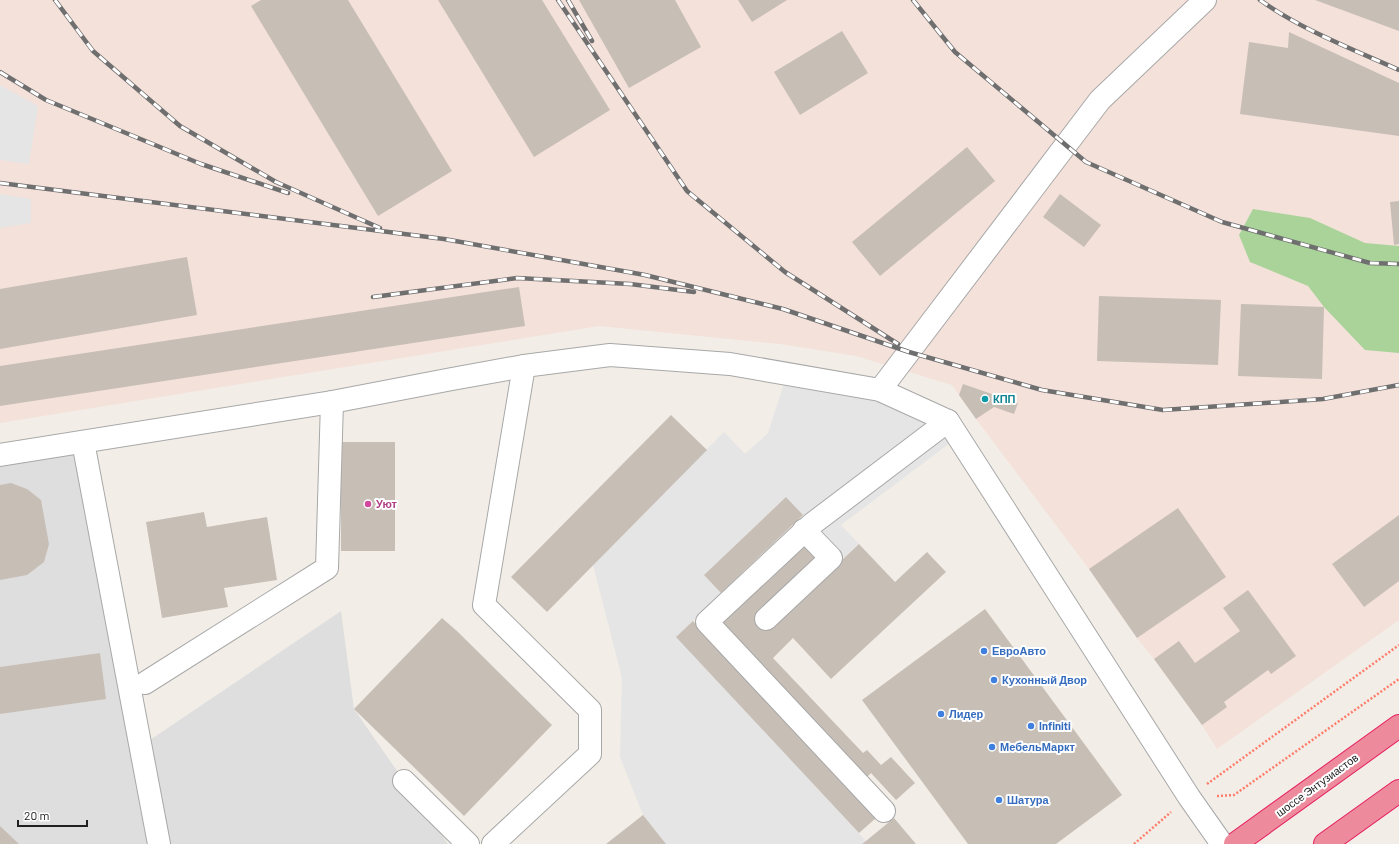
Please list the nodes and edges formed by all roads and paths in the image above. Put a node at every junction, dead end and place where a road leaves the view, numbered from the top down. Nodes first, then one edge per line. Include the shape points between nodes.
1 (1205, 0) edge
2 (524, 366) junction
3 (880, 390) junction
4 (332, 402) junction
5 (948, 421) junction
6 (83, 442) junction
7 (0, 455) edge
8 (804, 530) junction
9 (766, 619) dead end
10 (1399, 645) edge
11 (1399, 678) edge
12 (145, 683) dead end
13 (1399, 726) edge
14 (404, 781) dead end
15 (1399, 791) edge
16 (1189, 797) junction
17 (884, 811) dead end
18 (159, 844) edge
19 (468, 844) edge
20 (493, 844) edge
21 (1134, 844) edge
22 (1222, 844) edge
23 (1234, 844) edge
24 (1325, 844) edge

1 - 3 street via 1100,100
2 - 3 street via 610,355 730,364
2 - 4 street
2 - 20 street via 484,605 590,710 590,754
3 - 5 street
4 - 6 street
4 - 12 street via 327,568
5 - 8 street
5 - 16 street
6 - 7 street
6 - 18 street
8 - 9 street via 831,558
8 - 17 street via 707,622
10 - 16 path
11 - 16 path via 1234,795
13 - 23 highway, шоссе Энтузиастов
14 - 19 street
15 - 24 highway
16 - 21 path
16 - 22 street

